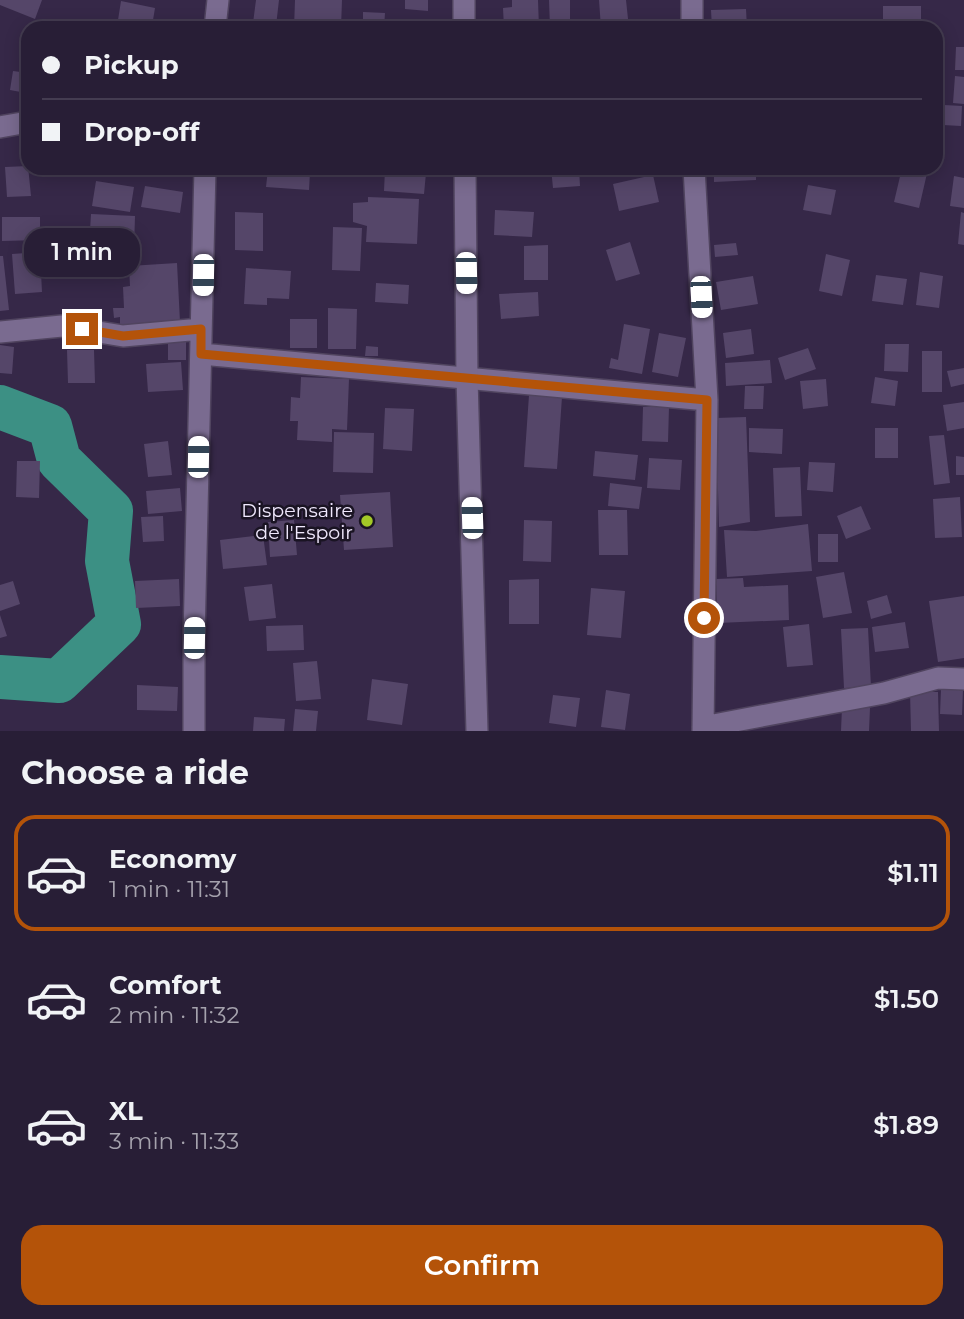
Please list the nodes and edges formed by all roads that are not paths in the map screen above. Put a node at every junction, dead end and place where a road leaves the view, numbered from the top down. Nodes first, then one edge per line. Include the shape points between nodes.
1 (218, 0) edge
2 (464, 0) edge
3 (692, 0) edge
4 (216, 21) edge
5 (464, 21) edge
6 (692, 21) edge
7 (21, 123) edge
8 (0, 127) edge
9 (205, 175) edge
10 (465, 175) edge
11 (694, 175) edge
12 (201, 329) junction
13 (0, 332) edge
14 (201, 354) junction
15 (467, 378) junction
16 (707, 400) junction
17 (964, 679) edge
18 (703, 729) edge
19 (194, 731) edge
20 (477, 731) edge

1 - 4 street
2 - 5 street
3 - 6 street
7 - 8 street
9 - 12 street
10 - 15 street
11 - 16 street
12 - 13 street via 123,336 62,326
12 - 14 street
14 - 15 street
14 - 19 street
15 - 16 street
15 - 20 street
16 - 18 street
17 - 18 street via 938,678

